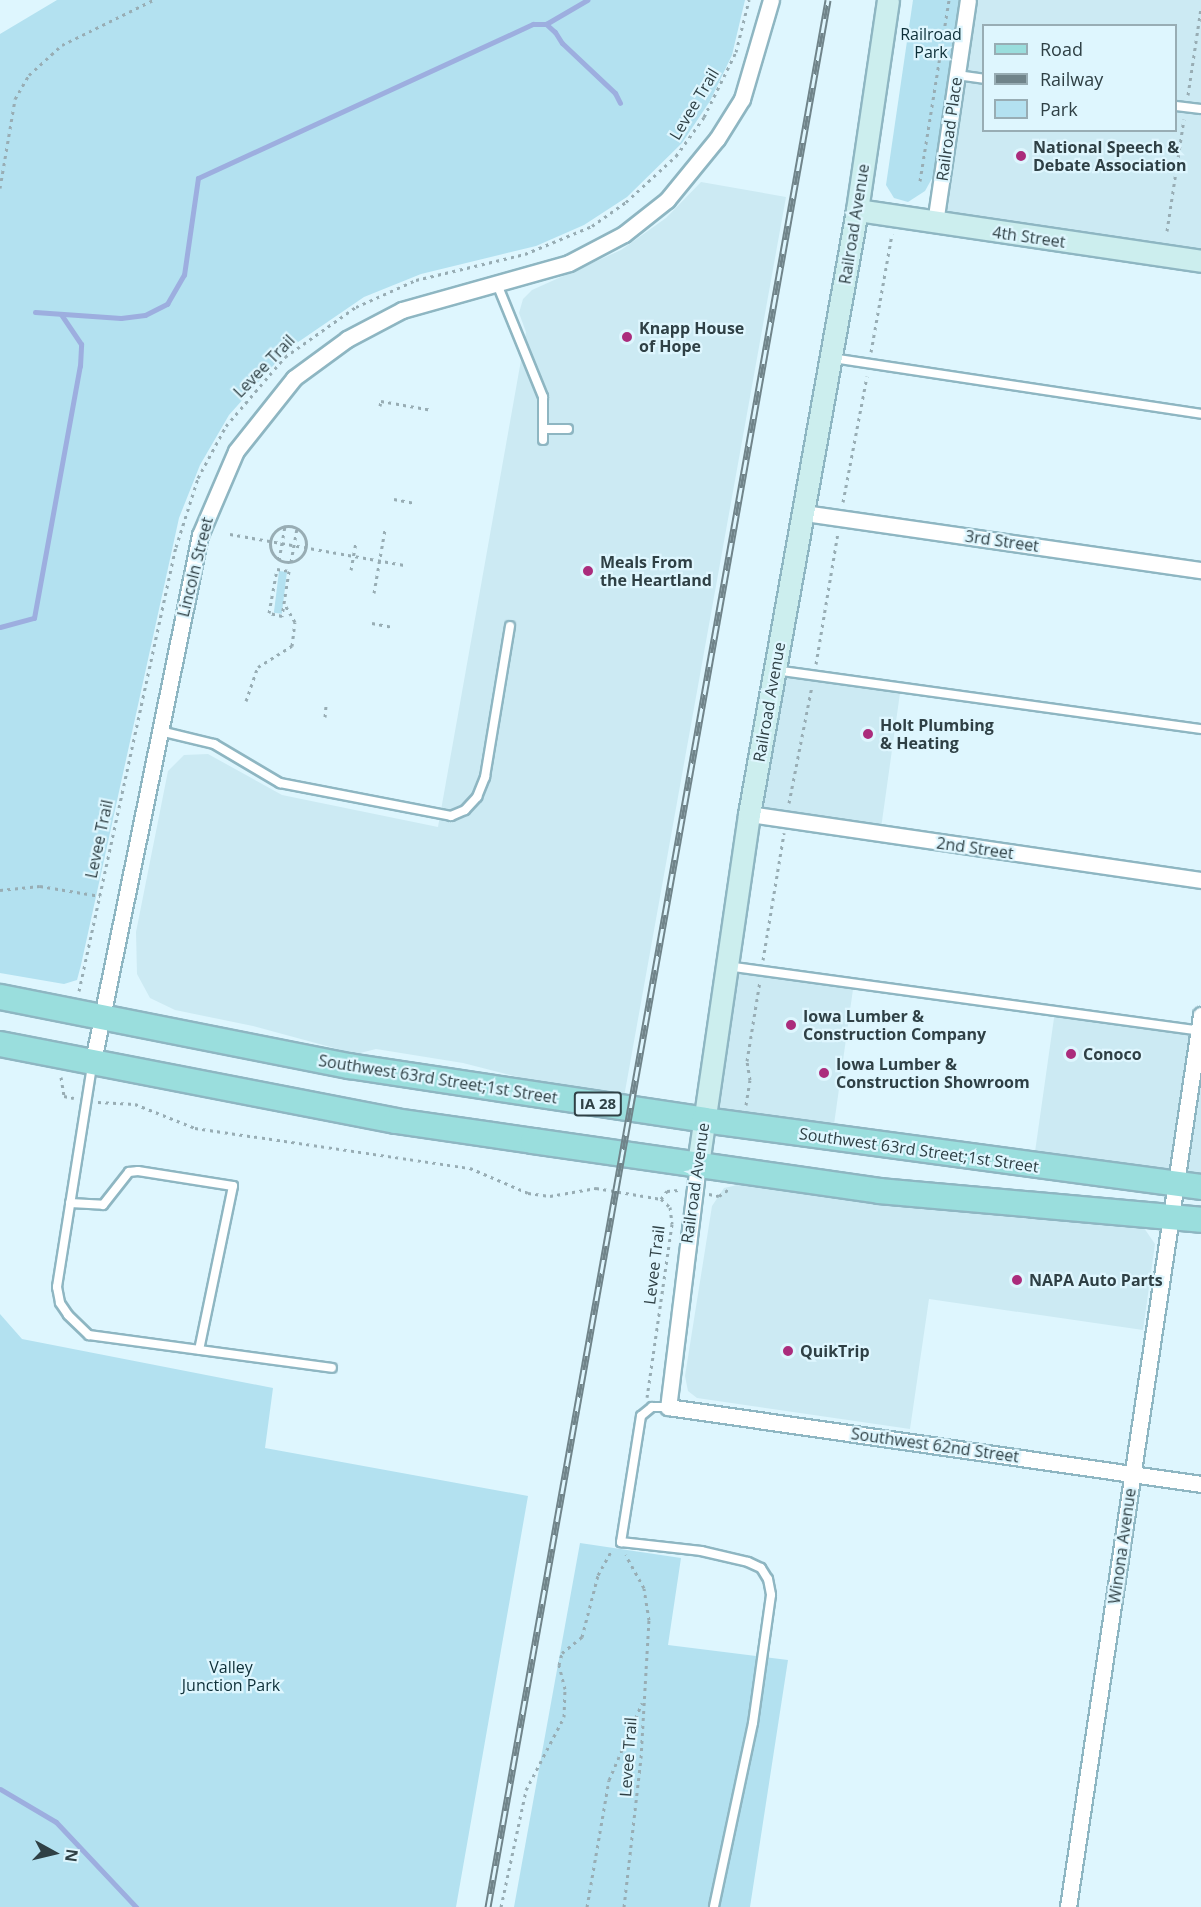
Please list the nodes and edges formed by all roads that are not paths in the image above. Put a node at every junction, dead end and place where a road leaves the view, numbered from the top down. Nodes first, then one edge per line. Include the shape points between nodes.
1 (771, 0) edge
2 (888, 0) edge
3 (968, 0) edge
4 (957, 75) junction
5 (982, 79) edge
6 (1177, 106) edge
7 (1201, 109) edge
8 (857, 210) junction
9 (935, 223) junction
10 (1201, 261) edge
11 (497, 284) junction
12 (831, 358) junction
13 (1201, 414) edge
14 (545, 429) junction
15 (568, 429) dead end
16 (543, 441) dead end
17 (804, 513) junction
18 (1201, 570) edge
19 (510, 626) dead end
20 (775, 670) junction
21 (1201, 729) edge
22 (159, 731) junction
23 (749, 814) junction
24 (1201, 880) edge
25 (726, 966) junction
26 (0, 997) edge
27 (1201, 1015) edge
28 (101, 1017) junction
29 (1200, 1031) edge
30 (0, 1044) edge
31 (93, 1061) junction
32 (704, 1120) junction
33 (698, 1164) junction
34 (1176, 1184) junction
35 (1201, 1187) edge
36 (70, 1203) junction
37 (1171, 1217) junction
38 (1201, 1220) edge
39 (199, 1350) junction
40 (332, 1368) dead end
41 (668, 1407) junction
42 (1132, 1474) junction
43 (1201, 1484) edge
44 (714, 1907) edge
45 (1068, 1907) edge

1 - 11 street, Lincoln Street via 742,99 688,179 667,200 608,244 536,274
2 - 8 main road, Railroad Avenue
3 - 4 street, Railroad Place
4 - 5 lane
4 - 9 street, Railroad Place
6 - 7 lane
8 - 9 main road, 4th Street
8 - 12 main road, Railroad Avenue
9 - 10 main road, 4th Street
11 - 14 lane via 537,379
11 - 22 street, Lincoln Street via 438,298 374,323 294,378 236,451 200,536
12 - 13 lane
12 - 17 main road, Railroad Avenue
14 - 15 lane
14 - 16 lane
17 - 18 street, 3rd Street
17 - 20 main road, Railroad Avenue
19 - 22 lane via 484,777 477,797 465,810 451,816 280,783 214,744
20 - 21 lane
20 - 23 main road, Railroad Avenue
22 - 28 street, Lincoln Street
23 - 24 street, 2nd Street
23 - 25 main road, Railroad Avenue
25 - 29 lane
25 - 32 main road, Railroad Avenue
26 - 28 main road, Southwest 63rd Street;1st Street / IA 28
27 - 29 street, Winona Avenue
28 - 31 street, Lincoln Street
28 - 32 main road, Southwest 63rd Street;1st Street / IA 28 via 349,1066
29 - 34 street, Winona Avenue
30 - 31 main road
31 - 33 main road via 396,1121
31 - 36 lane
32 - 33 main road, Railroad Avenue
32 - 34 main road, Southwest 63rd Street;1st Street / IA 28
33 - 37 main road via 879,1191
33 - 41 street, Railroad Avenue
34 - 35 main road, Southwest 63rd Street;1st Street / IA 28
34 - 37 street, Winona Avenue
36 - 39 lane via 57,1287 60,1303 68,1315 89,1335
36 - 39 lane via 103,1205 129,1173 138,1171 233,1186
37 - 38 main road
37 - 42 street, Winona Avenue
39 - 40 lane
41 - 42 street, Southwest 62nd Street
41 - 44 lane via 645,1410 638,1423 621,1542 701,1551 748,1562 761,1568 768,1579 770,1611 753,1724
42 - 43 street, Southwest 62nd Street
42 - 45 street, Winona Avenue

